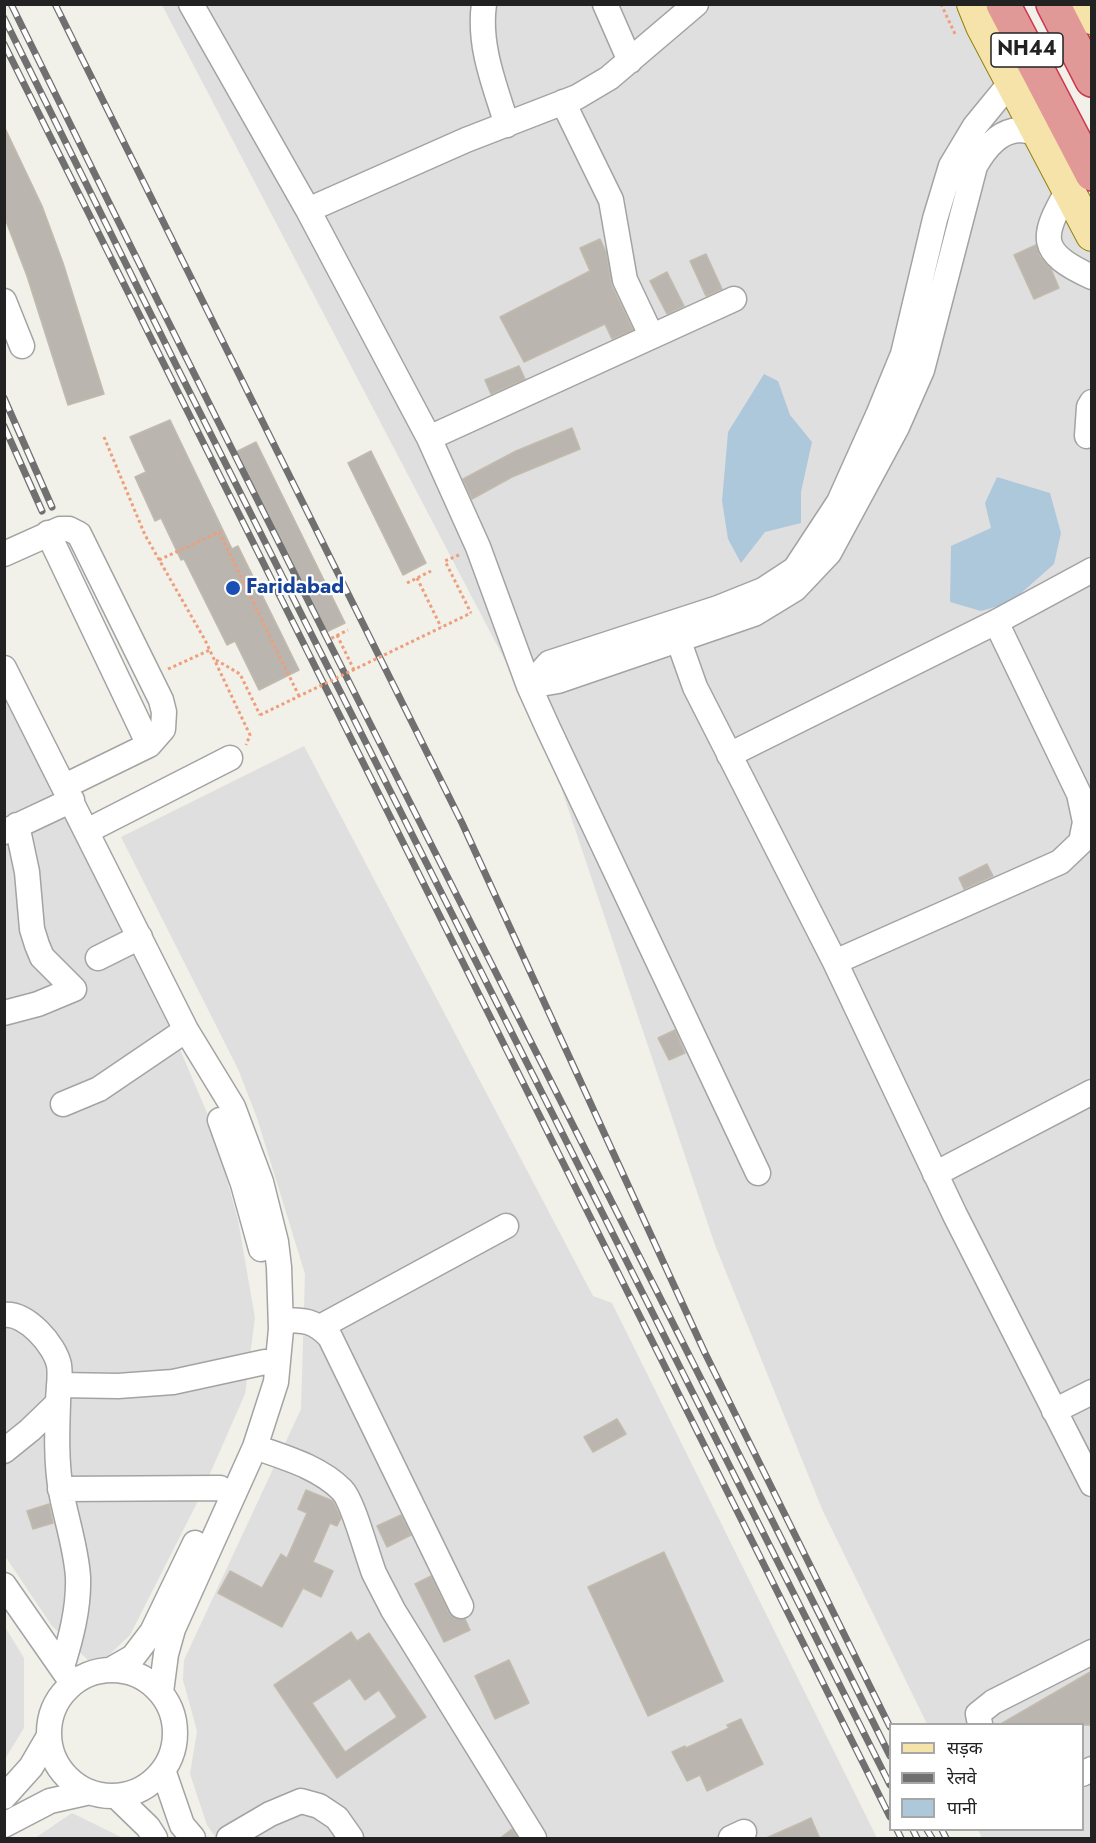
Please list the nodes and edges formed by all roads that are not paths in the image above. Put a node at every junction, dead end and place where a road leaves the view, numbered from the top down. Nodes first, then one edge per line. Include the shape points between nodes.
1 (191, 4) edge
2 (484, 4) edge
3 (605, 4) edge
4 (696, 4) edge
5 (973, 4) edge
6 (986, 4) edge
7 (1003, 4) edge
8 (1053, 4) edge
9 (1084, 4) edge
10 (1092, 18) edge
11 (630, 62) junction
12 (1092, 80) edge
13 (1011, 82) junction
14 (1051, 96) junction
15 (563, 102) junction
16 (507, 125) junction
17 (1038, 133) junction
18 (1080, 182) edge
19 (308, 210) junction
20 (1092, 235) edge
21 (1092, 277) edge
22 (734, 299) dead end
23 (4, 301) edge
24 (651, 335) junction
25 (22, 346) dead end
26 (1092, 402) edge
27 (1087, 436) dead end
28 (429, 438) junction
29 (48, 533) junction
30 (4, 554) edge
31 (1092, 570) edge
32 (996, 622) junction
33 (678, 639) junction
34 (4, 668) edge
35 (530, 687) junction
36 (149, 745) junction
37 (729, 755) junction
38 (230, 758) road end
39 (68, 793) junction
40 (11, 829) edge
41 (87, 831) junction
42 (140, 937) junction
43 (98, 958) dead end
44 (835, 962) junction
45 (4, 1013) edge
46 (186, 1030) junction
47 (201, 1057) junction
48 (1092, 1092) edge
49 (63, 1104) dead end
50 (758, 1173) dead end
51 (935, 1174) junction
52 (506, 1226) dead end
53 (4, 1315) edge
54 (281, 1320) junction
55 (320, 1327) junction
56 (265, 1362) junction
57 (1092, 1392) edge
58 (58, 1394) junction
59 (1054, 1411) junction
60 (255, 1447) junction
61 (4, 1451) edge
62 (1092, 1484) edge
63 (220, 1488) junction
64 (60, 1489) junction
65 (4, 1585) edge
66 (461, 1606) dead end
67 (1092, 1652) edge
68 (112, 1670) junction
69 (68, 1676) junction
70 (161, 1692) junction
71 (980, 1723) edge
72 (49, 1736) junction
73 (163, 1770) junction
74 (90, 1792) junction
75 (116, 1796) junction
76 (4, 1797) edge
77 (4, 1825) edge
78 (155, 1839) edge
79 (192, 1839) edge
80 (229, 1839) edge
81 (351, 1839) edge
82 (534, 1839) edge

1 - 19 street
2 - 16 street via 484,44
3 - 11 street
4 - 11 street
5 - 13 main road
6 - 14 highway
7 - 14 highway, NH44
8 - 12 highway, NH44
9 - 10 main road
11 - 15 street
13 - 17 main road
13 - 35 street via 975,126 951,166 903,354 839,502 795,569 763,590 718,608 549,663
14 - 18 highway, NH44
15 - 16 street
15 - 24 street via 611,200 625,280
16 - 19 street
17 - 18 main road
17 - 33 street via 1019,130 1004,134 984,150 975,166 922,370 897,427 828,553 795,590 754,614
18 - 20 main road
18 - 21 street via 1052,218 1048,233 1057,257
19 - 28 street
22 - 24 street
23 - 25 street
24 - 28 street
26 - 27 street
28 - 35 street via 478,546
29 - 30 street
29 - 36 street
29 - 36 street via 69,529 79,534 150,678 164,712 164,729
31 - 32 street
32 - 37 street
32 - 44 street via 1079,794 1085,822 1081,842 1060,862
33 - 35 street
33 - 37 street via 695,687
34 - 39 street
35 - 50 street
36 - 39 street
37 - 44 street
38 - 41 street
39 - 40 street
39 - 41 street
40 - 45 street via 27,872 37,945 42,957 74,989
41 - 42 street
42 - 43 street
42 - 46 street
44 - 51 street
46 - 47 street
46 - 49 street via 99,1089
47 - 54 street via 233,1107 261,1182 276,1242
47 - 56 street via 266,1265
48 - 51 street
51 - 59 street
52 - 55 street
53 - 58 street via 15,1314 25,1319 50,1343 59,1366
54 - 55 street via 301,1320
54 - 60 street via 276,1382
55 - 66 street via 330,1337
56 - 58 street via 173,1382
56 - 63 street via 252,1417
57 - 59 street
58 - 61 street via 30,1430
58 - 64 street
59 - 62 street
60 - 70 street via 173,1629
60 - 82 street via 314,1470 344,1492 375,1575 393,1610
63 - 64 street
63 - 68 street via 152,1632 133,1658
64 - 69 street via 78,1579
65 - 69 street
67 - 71 street via 993,1702 978,1714
68 - 69 street via 80,1678
68 - 70 street via 146,1679
69 - 72 street via 50,1720
70 - 73 street via 173,1713 174,1747
72 - 74 street via 52,1754 68,1778
72 - 76 street via 31,1767
73 - 75 street via 142,1789
73 - 79 street via 182,1825
74 - 75 street
74 - 77 street via 50,1801
75 - 78 street
80 - 81 street via 301,1801 319,1806 337,1818

